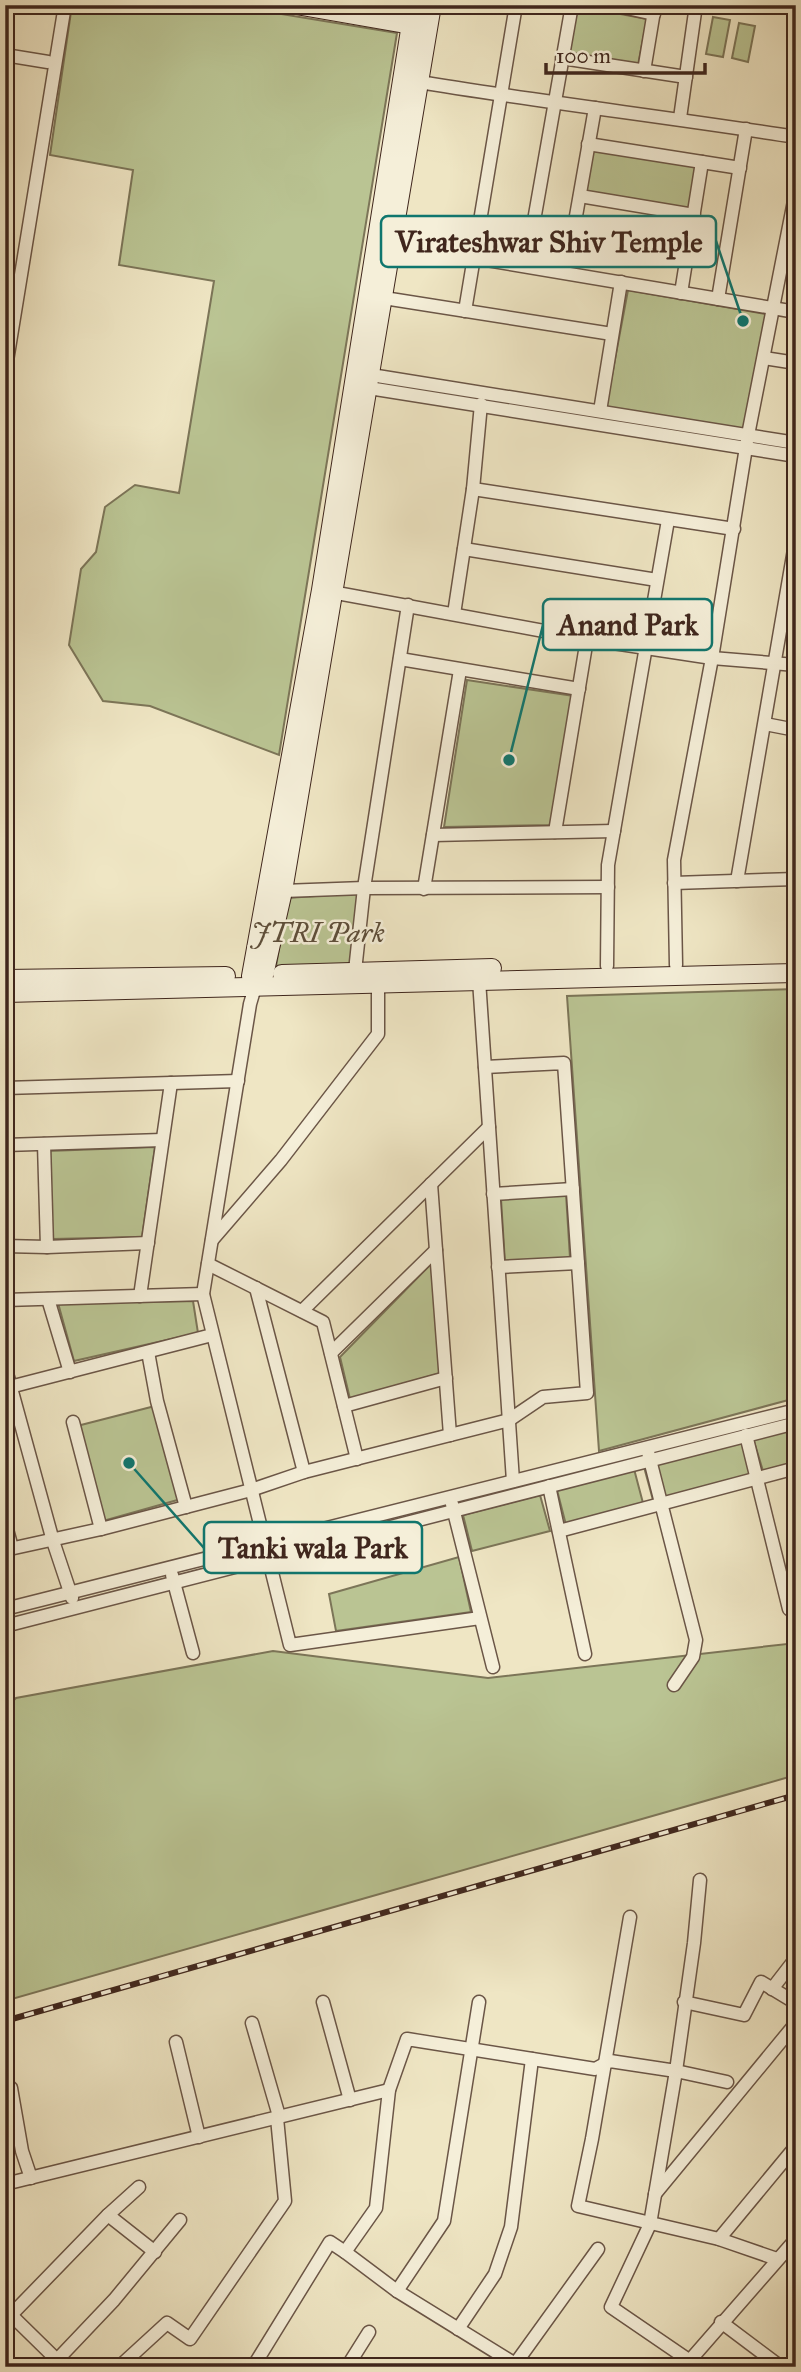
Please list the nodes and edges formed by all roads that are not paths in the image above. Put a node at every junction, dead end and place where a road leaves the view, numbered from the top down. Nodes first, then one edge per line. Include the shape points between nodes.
1 (57, 5) edge
2 (65, 5) edge
3 (296, 5) edge
4 (414, 5) edge
5 (432, 5) edge
6 (516, 5) edge
7 (572, 5) edge
8 (613, 5) edge
9 (696, 5) edge
10 (332, 8) edge
11 (654, 10) edge
12 (419, 28) junction
13 (5, 55) edge
14 (562, 58) junction
15 (48, 62) junction
16 (644, 71) junction
17 (686, 77) junction
18 (411, 81) junction
19 (502, 94) junction
20 (555, 102) junction
21 (595, 108) junction
22 (680, 118) junction
23 (746, 129) junction
24 (796, 137) edge
25 (588, 144) junction
26 (702, 162) junction
27 (740, 168) junction
28 (796, 191) edge
29 (580, 195) junction
30 (694, 215) junction
31 (533, 226) junction
32 (573, 233) junction
33 (687, 253) junction
34 (475, 258) junction
35 (526, 266) junction
36 (621, 282) junction
37 (681, 292) junction
38 (384, 298) junction
39 (718, 299) junction
40 (773, 308) junction
41 (465, 311) junction
42 (796, 312) edge
43 (6, 315) edge
44 (612, 334) junction
45 (764, 358) junction
46 (796, 363) edge
47 (5, 373) edge
48 (365, 381) junction
49 (481, 404) junction
50 (600, 411) junction
51 (672, 423) junction
52 (748, 435) junction
53 (690, 440) junction
54 (796, 443) edge
55 (747, 449) junction
56 (796, 456) edge
57 (473, 489) junction
58 (668, 520) junction
59 (734, 529) junction
60 (796, 538) edge
61 (464, 549) junction
62 (657, 580) junction
63 (328, 591) junction
64 (791, 600) edge
65 (408, 605) junction
66 (454, 614) junction
67 (587, 639) junction
68 (646, 646) junction
69 (712, 657) junction
70 (400, 659) junction
71 (776, 661) junction
72 (796, 664) edge
73 (460, 670) junction
74 (579, 689) junction
75 (765, 724) junction
76 (796, 730) edge
77 (614, 831) junction
78 (555, 832) junction
79 (433, 835) junction
80 (796, 879) edge
81 (737, 881) junction
82 (674, 883) junction
83 (608, 887) junction
84 (363, 888) junction
85 (424, 889) junction
86 (283, 891) junction
87 (796, 962) edge
88 (676, 965) junction
89 (607, 966) junction
90 (355, 971) junction
91 (796, 973) edge
92 (5, 979) edge
93 (257, 979) junction
94 (479, 981) junction
95 (378, 984) junction
96 (5, 993) edge
97 (485, 1067) junction
98 (238, 1081) junction
99 (171, 1083) junction
100 (5, 1088) edge
101 (489, 1127) junction
102 (162, 1140) junction
103 (44, 1144) junction
104 (5, 1145) edge
105 (431, 1184) junction
106 (573, 1189) junction
107 (494, 1194) junction
108 (212, 1241) junction
109 (148, 1243) junction
110 (5, 1246) edge
111 (47, 1247) junction
112 (436, 1250) junction
113 (578, 1262) junction
114 (208, 1264) junction
115 (498, 1267) junction
116 (256, 1288) junction
117 (203, 1294) junction
118 (140, 1296) junction
119 (48, 1299) junction
120 (5, 1300) edge
121 (302, 1311) junction
122 (212, 1335) junction
123 (148, 1352) junction
124 (331, 1353) junction
125 (5, 1366) edge
126 (70, 1372) junction
127 (446, 1378) junction
128 (8, 1387) edge
129 (344, 1406) junction
130 (796, 1410) edge
131 (509, 1420) junction
132 (73, 1422) dead end
133 (796, 1423) edge
134 (450, 1435) junction
135 (746, 1435) junction
136 (648, 1454) junction
137 (357, 1459) junction
138 (796, 1468) edge
139 (304, 1472) junction
140 (757, 1478) junction
141 (513, 1481) junction
142 (549, 1486) junction
143 (251, 1490) junction
144 (452, 1504) junction
145 (661, 1504) junction
146 (186, 1507) junction
147 (5, 1522) edge
148 (101, 1529) junction
149 (559, 1531) junction
150 (53, 1541) junction
151 (265, 1544) junction
152 (9, 1549) edge
153 (268, 1558) junction
154 (170, 1567) junction
155 (174, 1583) junction
156 (71, 1592) junction
157 (75, 1608) junction
158 (5, 1609) edge
159 (789, 1609) dead end
160 (480, 1618) junction
161 (5, 1626) edge
162 (193, 1653) dead end
163 (585, 1654) dead end
164 (493, 1667) dead end
165 (674, 1685) dead end
166 (700, 1880) dead end
167 (630, 1917) dead end
168 (796, 1958) edge
169 (772, 1989) junction
170 (323, 2002) dead end
171 (479, 2002) dead end
172 (684, 2002) junction
173 (796, 2003) edge
174 (252, 2023) dead end
175 (796, 2023) edge
176 (176, 2042) dead end
177 (472, 2050) junction
178 (532, 2059) junction
179 (605, 2064) junction
180 (676, 2071) junction
181 (727, 2082) dead end
182 (10, 2088) dead end
183 (389, 2091) junction
184 (351, 2100) junction
185 (277, 2118) junction
186 (199, 2137) junction
187 (796, 2146) edge
188 (31, 2178) junction
189 (5, 2184) edge
190 (139, 2187) dead end
191 (655, 2195) junction
192 (108, 2216) junction
193 (180, 2220) dead end
194 (650, 2224) junction
195 (719, 2239) junction
196 (796, 2239) edge
197 (598, 2249) dead end
198 (155, 2252) junction
199 (345, 2252) junction
200 (777, 2259) junction
201 (397, 2291) junction
202 (8, 2312) edge
203 (721, 2322) junction
204 (458, 2329) junction
205 (369, 2332) dead end
206 (54, 2363) edge
207 (687, 2364) edge
208 (516, 2366) edge
209 (119, 2367) edge
210 (253, 2367) edge
211 (347, 2367) edge
212 (781, 2367) edge

1 - 15 street
2 - 47 street
3 - 10 street
4 - 12 street
5 - 12 street
6 - 19 street
7 - 14 street
8 - 11 street
9 - 17 street
10 - 12 street
11 - 16 street
12 - 18 street
13 - 15 street
14 - 16 street
14 - 20 street
15 - 43 street
16 - 17 street
17 - 22 street
18 - 19 street
18 - 38 street
18 - 48 street
19 - 20 street
19 - 34 street
20 - 21 street
20 - 31 street
21 - 22 street
21 - 25 street
22 - 23 street
23 - 24 street
23 - 27 street
25 - 26 street
25 - 29 street
26 - 27 street
26 - 30 street
27 - 39 street
28 - 40 street
29 - 30 street
29 - 32 street
30 - 33 street
31 - 32 street
31 - 35 street
32 - 33 street
33 - 37 street
34 - 35 street
34 - 41 street
35 - 36 street
36 - 37 street
36 - 44 street
37 - 39 street
38 - 41 street
38 - 48 street
39 - 40 street
40 - 42 street
40 - 45 street
41 - 44 street
44 - 50 street
45 - 46 street
45 - 52 street
48 - 49 street
48 - 50 street
48 - 63 street
49 - 53 street
49 - 57 street
50 - 51 street
51 - 52 street
51 - 53 street
52 - 54 street
52 - 55 street
53 - 55 street
55 - 56 street
55 - 59 street
57 - 58 street
57 - 61 street
58 - 59 street
58 - 62 street
59 - 69 street
60 - 64 street
61 - 62 street
61 - 66 street
62 - 68 street
63 - 65 street
63 - 86 street
63 - 93 street
64 - 71 street
65 - 66 street
65 - 70 street
66 - 67 street
67 - 68 street
67 - 74 street
68 - 69 street
68 - 77 street
69 - 71 street
69 - 82 street via 674,860
70 - 73 street
70 - 84 street
71 - 72 street
71 - 75 street
73 - 74 street
73 - 79 street
74 - 78 street
75 - 76 street
75 - 81 street
77 - 78 street
77 - 83 street
78 - 79 street
79 - 85 street
80 - 81 street
81 - 82 street
82 - 88 street
83 - 85 street
83 - 89 street
84 - 85 street
84 - 86 street
84 - 90 street
86 - 93 street
87 - 88 street
88 - 89 street
89 - 90 street
90 - 93 street
91 - 94 street
92 - 93 street
93 - 95 street
93 - 96 street
93 - 98 street
94 - 95 street
94 - 97 street
95 - 108 street via 378,1034
97 - 101 street
97 - 106 street via 564,1063
98 - 99 street
98 - 108 street
99 - 100 street
99 - 102 street
101 - 105 street
101 - 107 street
102 - 103 street
102 - 109 street
103 - 104 street
103 - 111 street
105 - 112 street
105 - 121 street
106 - 107 street
106 - 113 street
107 - 115 street
108 - 114 street
109 - 111 street
109 - 118 street
110 - 111 street
112 - 124 street
112 - 127 street
113 - 115 street
113 - 131 street via 587,1393 543,1397
114 - 116 street
114 - 117 street
115 - 131 street
116 - 121 street
116 - 139 street
117 - 118 street
117 - 122 street
118 - 119 street
119 - 120 street
119 - 126 street
121 - 124 street via 323,1322
122 - 123 street
122 - 143 street
123 - 126 street
123 - 146 street
124 - 129 street
125 - 128 street
126 - 128 street
127 - 129 street
127 - 134 street
128 - 150 street
129 - 137 street
130 - 136 street
131 - 134 street
131 - 141 street
132 - 148 street
133 - 135 street
134 - 137 street
135 - 136 street
135 - 140 street
136 - 141 street
136 - 142 street
136 - 145 street
137 - 139 street
138 - 140 street
139 - 143 street
140 - 145 street
140 - 159 street
141 - 144 street
142 - 144 street
142 - 149 street
143 - 146 street
143 - 151 street
144 - 151 street
144 - 153 street
144 - 160 street
145 - 149 street
145 - 165 street via 696,1640 693,1657
146 - 148 street
147 - 152 street
148 - 150 street
149 - 163 street
150 - 152 street
150 - 156 street
151 - 153 street
151 - 154 street
153 - 155 street
153 - 160 street via 290,1645
154 - 155 street
154 - 156 street
155 - 157 street
155 - 162 street
156 - 157 street
156 - 158 street
157 - 161 street
160 - 164 street
166 - 172 street
167 - 179 street
168 - 169 street
169 - 172 street via 761,1982 744,2015
169 - 173 street
170 - 184 street
171 - 177 street
172 - 180 street
174 - 185 street
175 - 191 street
176 - 186 street
177 - 178 street
177 - 183 street via 407,2039
177 - 201 street via 444,2221
178 - 179 street via 595,2069
178 - 204 street via 511,2228 495,2274
179 - 180 street
179 - 194 street via 578,2206
180 - 181 street
180 - 191 street
182 - 188 street
183 - 184 street
183 - 199 street via 376,2208
184 - 185 street
185 - 186 street
185 - 209 street via 285,2202 190,2339 167,2323
186 - 188 street
187 - 195 street
188 - 189 street
190 - 192 street
191 - 194 street
192 - 198 street
192 - 202 street
193 - 198 street
194 - 195 street
194 - 207 street via 611,2307
195 - 200 street
196 - 200 street
197 - 208 street
198 - 206 street
199 - 201 street
199 - 210 street via 330,2242
200 - 203 street
201 - 204 street
202 - 206 street
203 - 207 street
203 - 212 street
204 - 208 street
205 - 211 street

